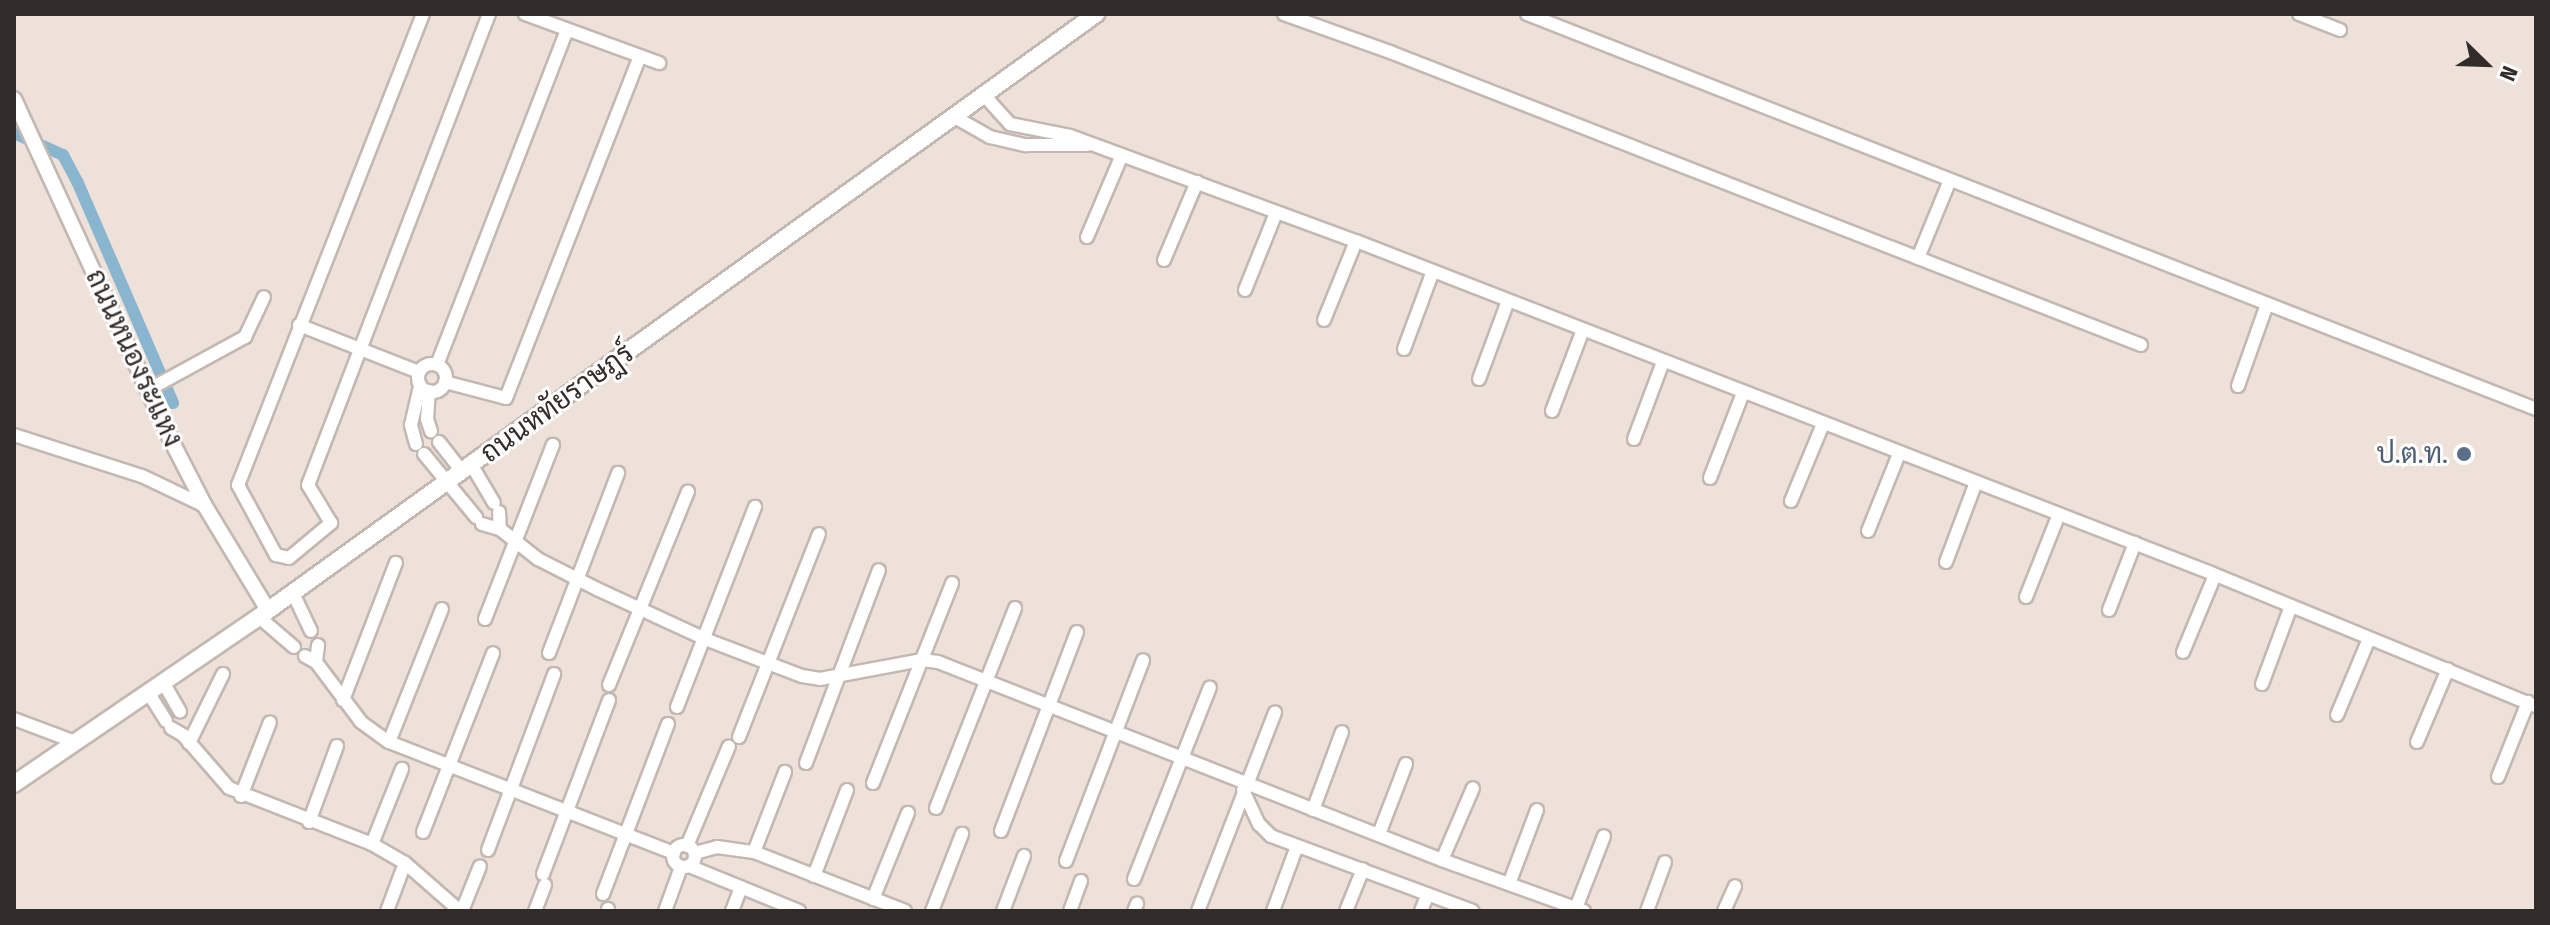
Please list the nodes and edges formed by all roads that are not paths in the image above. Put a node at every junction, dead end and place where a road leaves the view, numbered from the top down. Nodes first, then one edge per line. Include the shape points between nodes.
1 (423, 14) edge
2 (489, 14) edge
3 (525, 14) edge
4 (1096, 14) edge
5 (1284, 14) edge
6 (1527, 14) edge
7 (2299, 14) edge
8 (567, 30) junction
9 (2340, 30) dead end
10 (640, 56) junction
11 (659, 63) dead end
12 (983, 94) junction
13 (16, 104) edge
14 (953, 116) junction
15 (1010, 124) junction
16 (990, 137) junction
17 (1087, 145) junction
18 (1122, 155) junction
19 (1950, 180) junction
20 (1197, 182) junction
21 (1276, 213) junction
22 (1087, 237) dead end
23 (1356, 241) junction
24 (1918, 258) junction
25 (1164, 260) dead end
26 (1433, 271) junction
27 (1245, 290) dead end
28 (264, 297) dead end
29 (1508, 301) junction
30 (2267, 304) junction
31 (1324, 320) dead end
32 (299, 325) junction
33 (1583, 330) junction
34 (2141, 345) dead end
35 (1404, 349) dead end
36 (362, 350) junction
37 (1663, 362) junction
38 (437, 365) junction
39 (1479, 379) dead end
40 (445, 382) junction
41 (423, 383) junction
42 (2238, 386) dead end
43 (148, 390) junction
44 (1743, 393) junction
45 (2536, 409) edge
46 (1552, 411) dead end
47 (1823, 424) junction
48 (14, 435) edge
49 (1634, 439) dead end
50 (553, 445) dead end
51 (1899, 454) junction
52 (467, 468) junction
53 (618, 473) dead end
54 (1710, 478) dead end
55 (446, 482) junction
56 (1976, 482) junction
57 (688, 491) dead end
58 (1791, 501) dead end
59 (205, 506) junction
60 (755, 507) dead end
61 (2059, 514) junction
62 (500, 529) junction
63 (1868, 531) dead end
64 (819, 534) dead end
65 (2135, 543) junction
66 (516, 544) junction
67 (1946, 562) dead end
68 (396, 563) dead end
69 (879, 570) dead end
70 (2215, 575) junction
71 (577, 579) junction
72 (952, 583) dead end
73 (292, 591) junction
74 (2026, 597) dead end
75 (2291, 606) junction
76 (1015, 608) dead end
77 (442, 609) dead end
78 (640, 609) junction
79 (2109, 610) dead end
80 (264, 613) junction
81 (485, 619) dead end
82 (1077, 632) dead end
83 (705, 639) junction
84 (2369, 639) junction
85 (318, 645) dead end
86 (301, 652) junction
87 (2183, 652) dead end
88 (493, 653) dead end
89 (549, 653) dead end
90 (922, 660) junction
91 (1143, 660) dead end
92 (769, 663) junction
93 (2448, 669) junction
94 (223, 674) dead end
95 (554, 674) dead end
96 (841, 675) junction
97 (987, 680) junction
98 (163, 682) junction
99 (2262, 684) dead end
100 (609, 685) dead end
101 (1210, 687) dead end
102 (148, 692) junction
103 (343, 700) junction
104 (609, 700) dead end
105 (2532, 704) edge
106 (1050, 705) junction
107 (677, 707) dead end
108 (1275, 712) dead end
109 (2337, 715) dead end
110 (14, 719) edge
111 (270, 722) dead end
112 (668, 724) dead end
113 (1116, 730) junction
114 (177, 732) junction
115 (1342, 732) dead end
116 (739, 737) dead end
117 (75, 742) junction
118 (389, 742) junction
119 (2417, 742) dead end
120 (337, 746) dead end
121 (729, 746) dead end
122 (1182, 755) junction
123 (806, 763) dead end
124 (1406, 764) dead end
125 (449, 766) junction
126 (402, 769) dead end
127 (785, 772) dead end
128 (2498, 777) dead end
129 (873, 783) dead end
130 (14, 784) edge
131 (1244, 787) junction
132 (1473, 788) dead end
133 (510, 790) junction
134 (847, 790) dead end
135 (241, 796) junction
136 (936, 808) dead end
137 (1313, 810) junction
138 (1537, 810) dead end
139 (566, 812) junction
140 (908, 813) dead end
141 (309, 822) junction
142 (1001, 831) dead end
143 (423, 832) dead end
144 (962, 834) dead end
145 (1379, 834) junction
146 (625, 835) junction
147 (1604, 836) dead end
148 (372, 844) junction
149 (1297, 846) junction
150 (691, 849) junction
151 (488, 850) dead end
152 (754, 852) junction
153 (674, 853) junction
154 (1024, 856) dead end
155 (1442, 860) junction
156 (1066, 861) dead end
157 (1665, 862) dead end
158 (405, 863) junction
159 (480, 866) dead end
160 (685, 866) junction
161 (1363, 869) junction
162 (814, 876) junction
163 (1134, 879) dead end
164 (1081, 881) dead end
165 (1509, 884) junction
166 (1735, 886) dead end
167 (741, 888) junction
168 (603, 894) dead end
169 (1428, 894) junction
170 (871, 905) edge
171 (1580, 910) edge
172 (387, 911) edge
173 (461, 911) edge
174 (535, 911) edge
175 (665, 911) edge
176 (732, 911) edge
177 (799, 911) edge
178 (905, 911) edge
179 (932, 911) edge
180 (1003, 911) edge
181 (1070, 911) edge
182 (1198, 911) edge
183 (1273, 911) edge
184 (1346, 911) edge
185 (1421, 911) edge
186 (1473, 911) edge
187 (1647, 911) edge
188 (1724, 911) edge

1 - 32 street
2 - 36 street
3 - 8 street
4 - 12 main road, ถนนหทัยราษฎร์
5 - 24 street
6 - 19 street
7 - 9 street
8 - 10 street
8 - 38 street
10 - 11 street
10 - 40 street via 506,398
12 - 14 main road, ถนนหทัยราษฎร์
12 - 15 street
13 - 43 street, ถนนหนองระแหง
14 - 16 street
14 - 52 main road, ถนนหทัยราษฎร์
15 - 16 street
15 - 17 street via 1070,136
16 - 17 street via 1026,145
17 - 18 street
18 - 20 street
18 - 22 street
19 - 24 street
19 - 30 street
20 - 21 street
20 - 25 street
21 - 23 street
21 - 27 street
23 - 26 street
23 - 31 street
24 - 34 street
26 - 29 street
26 - 35 street
28 - 43 street via 245,337
29 - 33 street
29 - 39 street
30 - 42 street
30 - 45 street
32 - 36 street
32 - 36 street via 238,485 276,555 289,558 331,523 308,485
33 - 37 street
33 - 46 street
36 - 41 street
37 - 44 street
37 - 49 street
38 - 40 street
38 - 41 street via 430,364
40 - 41 street via 441,388
41 - 52 street via 427,419 435,436
41 - 55 street via 411,425 420,449
43 - 59 street, ถนนหนองระแหง
44 - 47 street
44 - 54 street
47 - 51 street
47 - 58 street
48 - 59 street via 142,476
50 - 66 street
51 - 56 street
51 - 63 street
52 - 55 main road, ถนนหทัยราษฎร์
52 - 62 street via 497,508
53 - 71 street
55 - 62 street via 479,520
55 - 73 main road, ถนนหทัยราษฎร์
56 - 61 street
56 - 67 street
57 - 78 street
59 - 80 street, ถนนหนองระแหง
60 - 83 street
61 - 65 street
61 - 74 street
62 - 66 street
64 - 92 street
65 - 70 street
65 - 79 street
66 - 71 street
66 - 81 street
68 - 103 street
69 - 96 street
70 - 75 street
70 - 87 street
71 - 78 street
71 - 89 street
72 - 90 street
73 - 80 main road, ถนนหทัยราษฎร์
73 - 86 street via 310,628
75 - 84 street
75 - 99 street
76 - 97 street
77 - 118 street
78 - 83 street
78 - 100 street
80 - 86 street
80 - 98 main road, ถนนหทัยราษฎร์
82 - 106 street
83 - 92 street
83 - 107 street
84 - 93 street
84 - 109 street
85 - 86 street
86 - 103 street
88 - 125 street
90 - 96 street
90 - 97 street
90 - 129 street
91 - 113 street
92 - 96 street via 820,679
92 - 116 street
93 - 105 street
93 - 119 street
94 - 114 street
95 - 133 street
96 - 123 street
97 - 106 street
97 - 136 street
98 - 102 main road, ถนนหทัยราษฎร์
98 - 114 street via 182,716
101 - 122 street
102 - 114 street
102 - 117 main road, ถนนหทัยราษฎร์
103 - 118 street via 361,722
104 - 139 street
105 - 128 street
106 - 113 street
106 - 142 street
108 - 131 street
110 - 117 street
111 - 135 street
112 - 146 street
113 - 122 street
113 - 156 street
114 - 135 street via 219,780
115 - 137 street
117 - 130 main road, ถนนหทัยราษฎร์
118 - 125 street
120 - 141 street
121 - 150 street
122 - 131 street
122 - 163 street
124 - 145 street
125 - 133 street
125 - 143 street
126 - 148 street
127 - 152 street
131 - 137 street
131 - 149 street via 1264,831
131 - 182 street
132 - 155 street
133 - 139 street
133 - 151 street
134 - 162 street
135 - 141 street
137 - 145 street
138 - 165 street
139 - 146 street
139 - 174 street
140 - 170 street
141 - 148 street
144 - 179 street
145 - 155 street
146 - 153 street
146 - 168 street
147 - 171 street
148 - 158 street
149 - 161 street
149 - 183 street
150 - 152 street
150 - 153 street via 679,847
150 - 160 street via 694,861
152 - 162 street
153 - 160 street via 675,861
154 - 180 street
155 - 165 street
157 - 187 street
158 - 172 street
158 - 173 street
159 - 173 street
160 - 167 street
160 - 175 street
161 - 169 street
161 - 184 street
162 - 170 street
164 - 181 street
165 - 171 street
166 - 188 street
167 - 176 street
167 - 177 street
169 - 185 street
169 - 186 street
170 - 178 street

